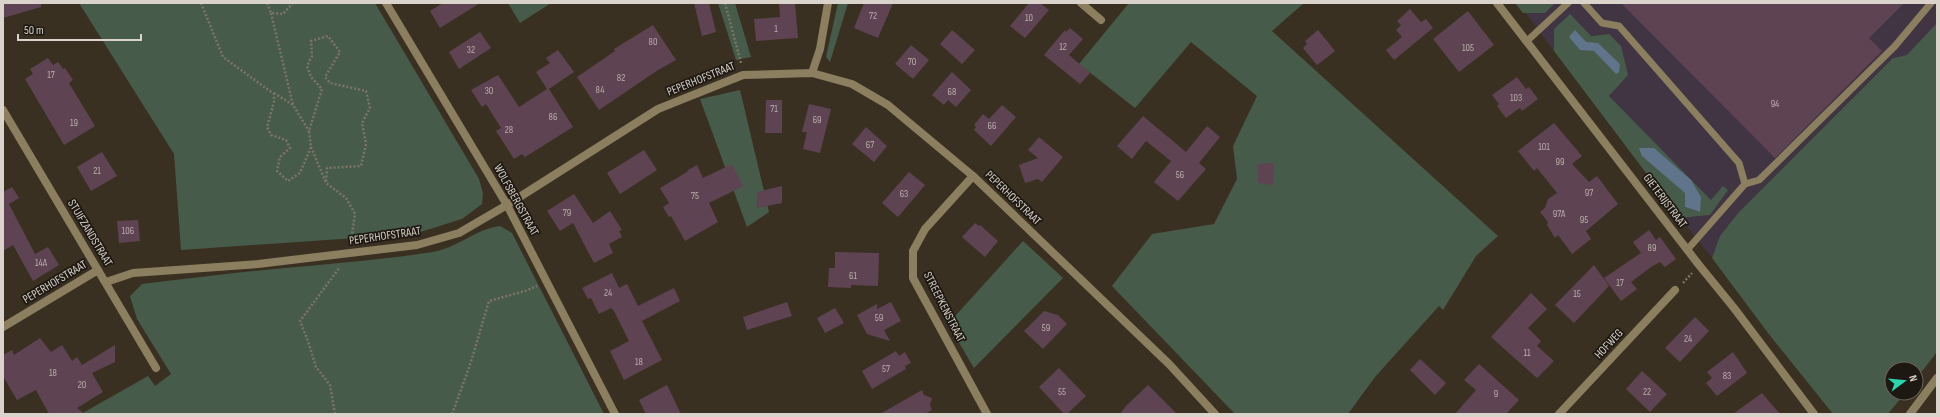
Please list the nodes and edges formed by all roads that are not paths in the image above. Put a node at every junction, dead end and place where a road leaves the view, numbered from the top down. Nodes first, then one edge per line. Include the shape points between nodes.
1 (386, 3) edge
2 (828, 3) edge
3 (1081, 3) edge
4 (1498, 3) edge
5 (1568, 3) edge
6 (1584, 3) edge
7 (1931, 3) edge
8 (1101, 20) dead end
9 (1527, 41) junction
10 (812, 73) junction
11 (3, 110) edge
12 (973, 176) junction
13 (1745, 184) junction
14 (507, 205) junction
15 (1687, 250) junction
16 (98, 270) junction
17 (106, 282) junction
18 (1678, 288) road end
19 (3, 327) edge
20 (156, 368) dead end
21 (1937, 378) edge
22 (615, 414) edge
23 (987, 414) edge
24 (1215, 414) edge
25 (1559, 414) edge
26 (1814, 414) edge
27 (1910, 414) edge

1 - 14 street, WOLFSBERGSTRAAT
2 - 10 street via 820,49
3 - 8 street
4 - 9 street, GIETERIJSTRAAT
5 - 9 lane
6 - 13 lane via 1602,23 1619,26 1739,162
7 - 13 lane via 1894,46 1759,180
9 - 15 street, GIETERIJSTRAAT
10 - 12 street, PEPERHOFSTRAAT via 852,84 888,105
10 - 14 street, PEPERHOFSTRAAT via 744,75 658,109
11 - 16 street, STUIFZANDSTRAAT
12 - 23 street, STREEPKENSTRAAT via 925,229 912,251 913,278
12 - 24 street, PEPERHOFSTRAAT via 1169,364
13 - 15 lane
14 - 17 street, PEPERHOFSTRAAT via 459,233 417,246 258,264 133,273
14 - 22 street, WOLFSBERGSTRAAT
15 - 26 street, GIETERIJSTRAAT
16 - 17 street, STUIFZANDSTRAAT
16 - 19 street, PEPERHOFSTRAAT
17 - 20 street, STUIFZANDSTRAAT
18 - 25 street, HOFWEG
21 - 27 street

